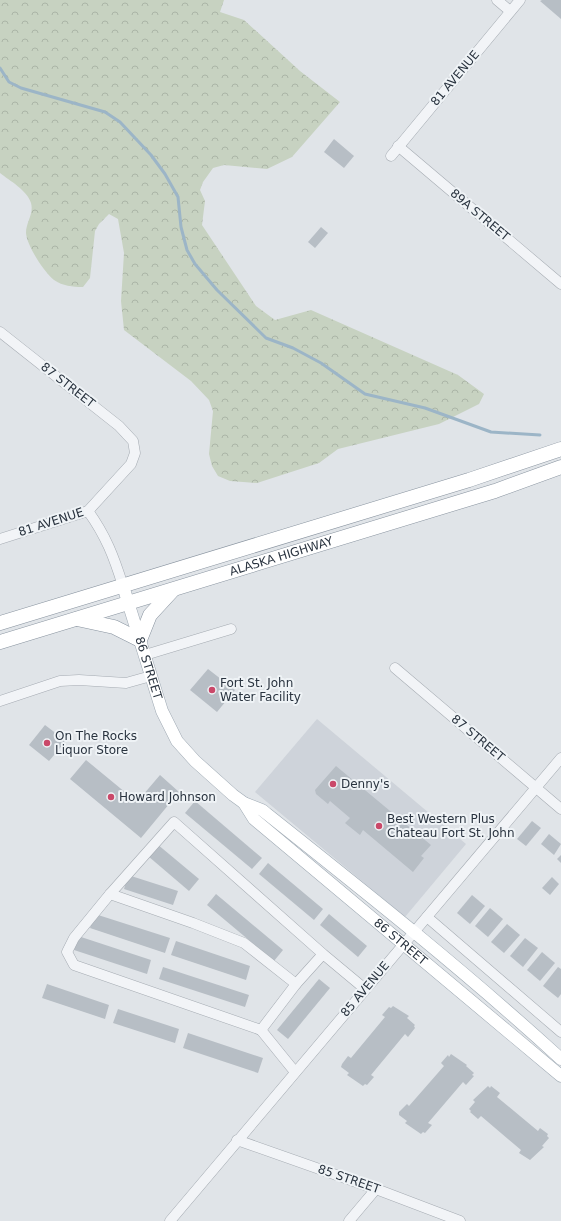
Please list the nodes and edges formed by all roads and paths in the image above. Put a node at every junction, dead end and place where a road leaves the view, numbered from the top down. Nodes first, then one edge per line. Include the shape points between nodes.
1 (497, 0) edge
2 (520, 0) edge
3 (510, 11) junction
4 (398, 146) junction
5 (391, 156) dead end
6 (561, 284) edge
7 (0, 332) edge
8 (133, 441) joint
9 (561, 449) edge
10 (561, 468) edge
11 (88, 511) junction
12 (0, 539) edge
13 (123, 586) junction
14 (173, 589) junction
15 (128, 603) junction
16 (75, 619) junction
17 (0, 623) edge
18 (231, 628) dead end
19 (140, 640) junction
20 (0, 642) edge
21 (145, 656) junction
22 (395, 668) dead end
23 (151, 676) junction
24 (0, 701) edge
25 (561, 758) edge
26 (536, 788) junction
27 (244, 803) junction
28 (561, 809) edge
29 (110, 894) junction
30 (427, 917) junction
31 (415, 931) junction
32 (404, 943) junction
33 (323, 954) junction
34 (296, 984) junction
35 (365, 989) junction
36 (261, 1030) junction
37 (561, 1032) edge
38 (561, 1059) edge
39 (295, 1072) junction
40 (561, 1076) edge
41 (237, 1140) junction
42 (376, 1189) junction
43 (170, 1221) edge
44 (349, 1221) edge
45 (460, 1221) edge

1 - 3 street
2 - 3 street, 81 AVENUE
3 - 4 street, 81 AVENUE
4 - 5 street, 81 AVENUE
4 - 6 street, 89A STREET
7 - 8 street, 87 STREET via 119,426
8 - 11 street, 81 AVENUE via 135,453 131,464
9 - 13 highway, ALASKA HIGHWAY via 469,480
10 - 14 highway, ALASKA HIGHWAY via 495,491
11 - 12 street, 81 AVENUE
11 - 13 street, 86 STREET via 102,530 112,551
13 - 15 main road, 86 STREET
13 - 17 highway, ALASKA HIGHWAY
14 - 15 highway, ALASKA HIGHWAY
14 - 19 highway via 150,615
15 - 16 highway, ALASKA HIGHWAY
15 - 19 main road, 86 STREET
16 - 19 highway via 114,627
16 - 20 highway, ALASKA HIGHWAY
18 - 21 street
19 - 21 main road, 86 STREET
21 - 23 main road, 86 STREET
22 - 26 street, 87 STREET
23 - 24 street via 126,683 60,681
23 - 27 main road, 86 STREET via 167,723 177,741 204,770
25 - 26 street, 85 AVENUE
26 - 28 street, 87 STREET
26 - 30 street, 85 AVENUE
27 - 31 main road, 86 STREET via 262,810
27 - 32 main road, 86 STREET via 254,819
29 - 33 street via 174,822
29 - 34 street via 244,943
29 - 36 street via 74,938 67,952 74,965
30 - 31 street, 85 AVENUE
30 - 37 street
31 - 32 street, 85 AVENUE
31 - 38 main road, 86 STREET
32 - 35 street, 85 AVENUE
32 - 40 main road, 86 STREET
33 - 34 street
33 - 35 street
34 - 36 street
35 - 39 street, 85 AVENUE
36 - 39 street
39 - 41 street, 85 AVENUE
41 - 42 street, 85 STREET
41 - 43 street, 85 AVENUE
42 - 44 street
42 - 45 street, 85 STREET

